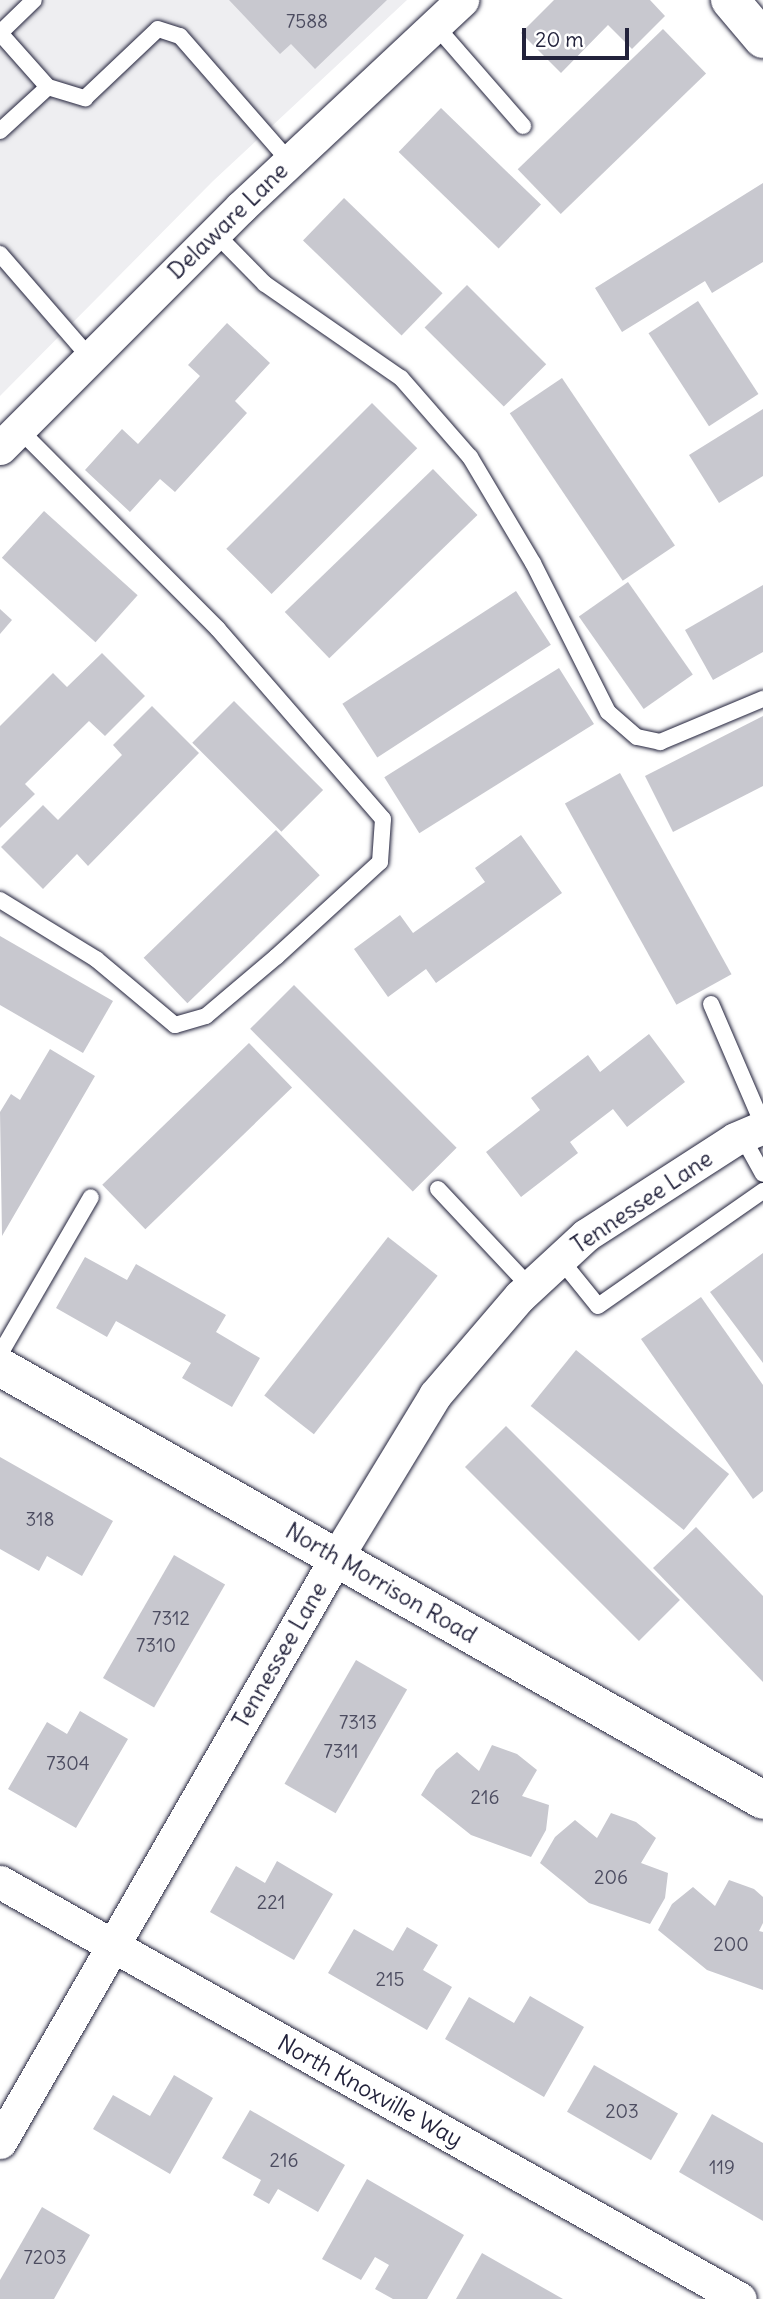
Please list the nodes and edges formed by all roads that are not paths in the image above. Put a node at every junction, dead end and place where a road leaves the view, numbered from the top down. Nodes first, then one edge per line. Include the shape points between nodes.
1 (34, 0) edge
2 (462, 0) edge
3 (730, 0) edge
4 (435, 26) junction
5 (0, 33) edge
6 (763, 39) edge
7 (48, 87) junction
8 (523, 126) dead end
9 (0, 131) edge
10 (290, 162) junction
11 (215, 233) junction
12 (0, 254) edge
13 (90, 358) junction
14 (7, 438) edge
15 (763, 699) edge
16 (0, 900) edge
17 (711, 1004) dead end
18 (756, 1129) edge
19 (763, 1174) edge
20 (438, 1189) dead end
21 (763, 1191) edge
22 (91, 1197) dead end
23 (560, 1259) junction
24 (530, 1287) junction
25 (0, 1354) edge
26 (0, 1367) edge
27 (336, 1558) junction
28 (763, 1800) edge
29 (0, 1882) edge
30 (114, 1947) junction
31 (0, 2142) edge
32 (740, 2299) edge

1 - 5 lane
2 - 4 street, Delaware Lane
3 - 6 street
4 - 8 lane
4 - 10 street, Delaware Lane
5 - 7 lane
7 - 9 lane
7 - 10 lane via 85,98 158,29 180,36
10 - 11 street, Delaware Lane
11 - 13 street, Delaware Lane
11 - 15 lane via 265,284 401,379 470,457 533,563 608,712 637,737 660,743
12 - 13 lane
13 - 14 street, Delaware Lane
14 - 16 lane via 218,629 383,819 380,862 206,1016 175,1026 96,959
17 - 18 lane
18 - 19 lane
18 - 23 street, Tennessee Lane via 586,1235
20 - 24 lane
21 - 23 lane via 598,1306
22 - 25 lane
23 - 24 street, Tennessee Lane
24 - 27 street, Tennessee Lane via 435,1395
26 - 27 street, North Morrison Road
27 - 28 street, North Morrison Road
27 - 30 street, Tennessee Lane
29 - 30 street, North Knoxville Way
30 - 31 street, Tennessee Lane
30 - 32 street, North Knoxville Way

